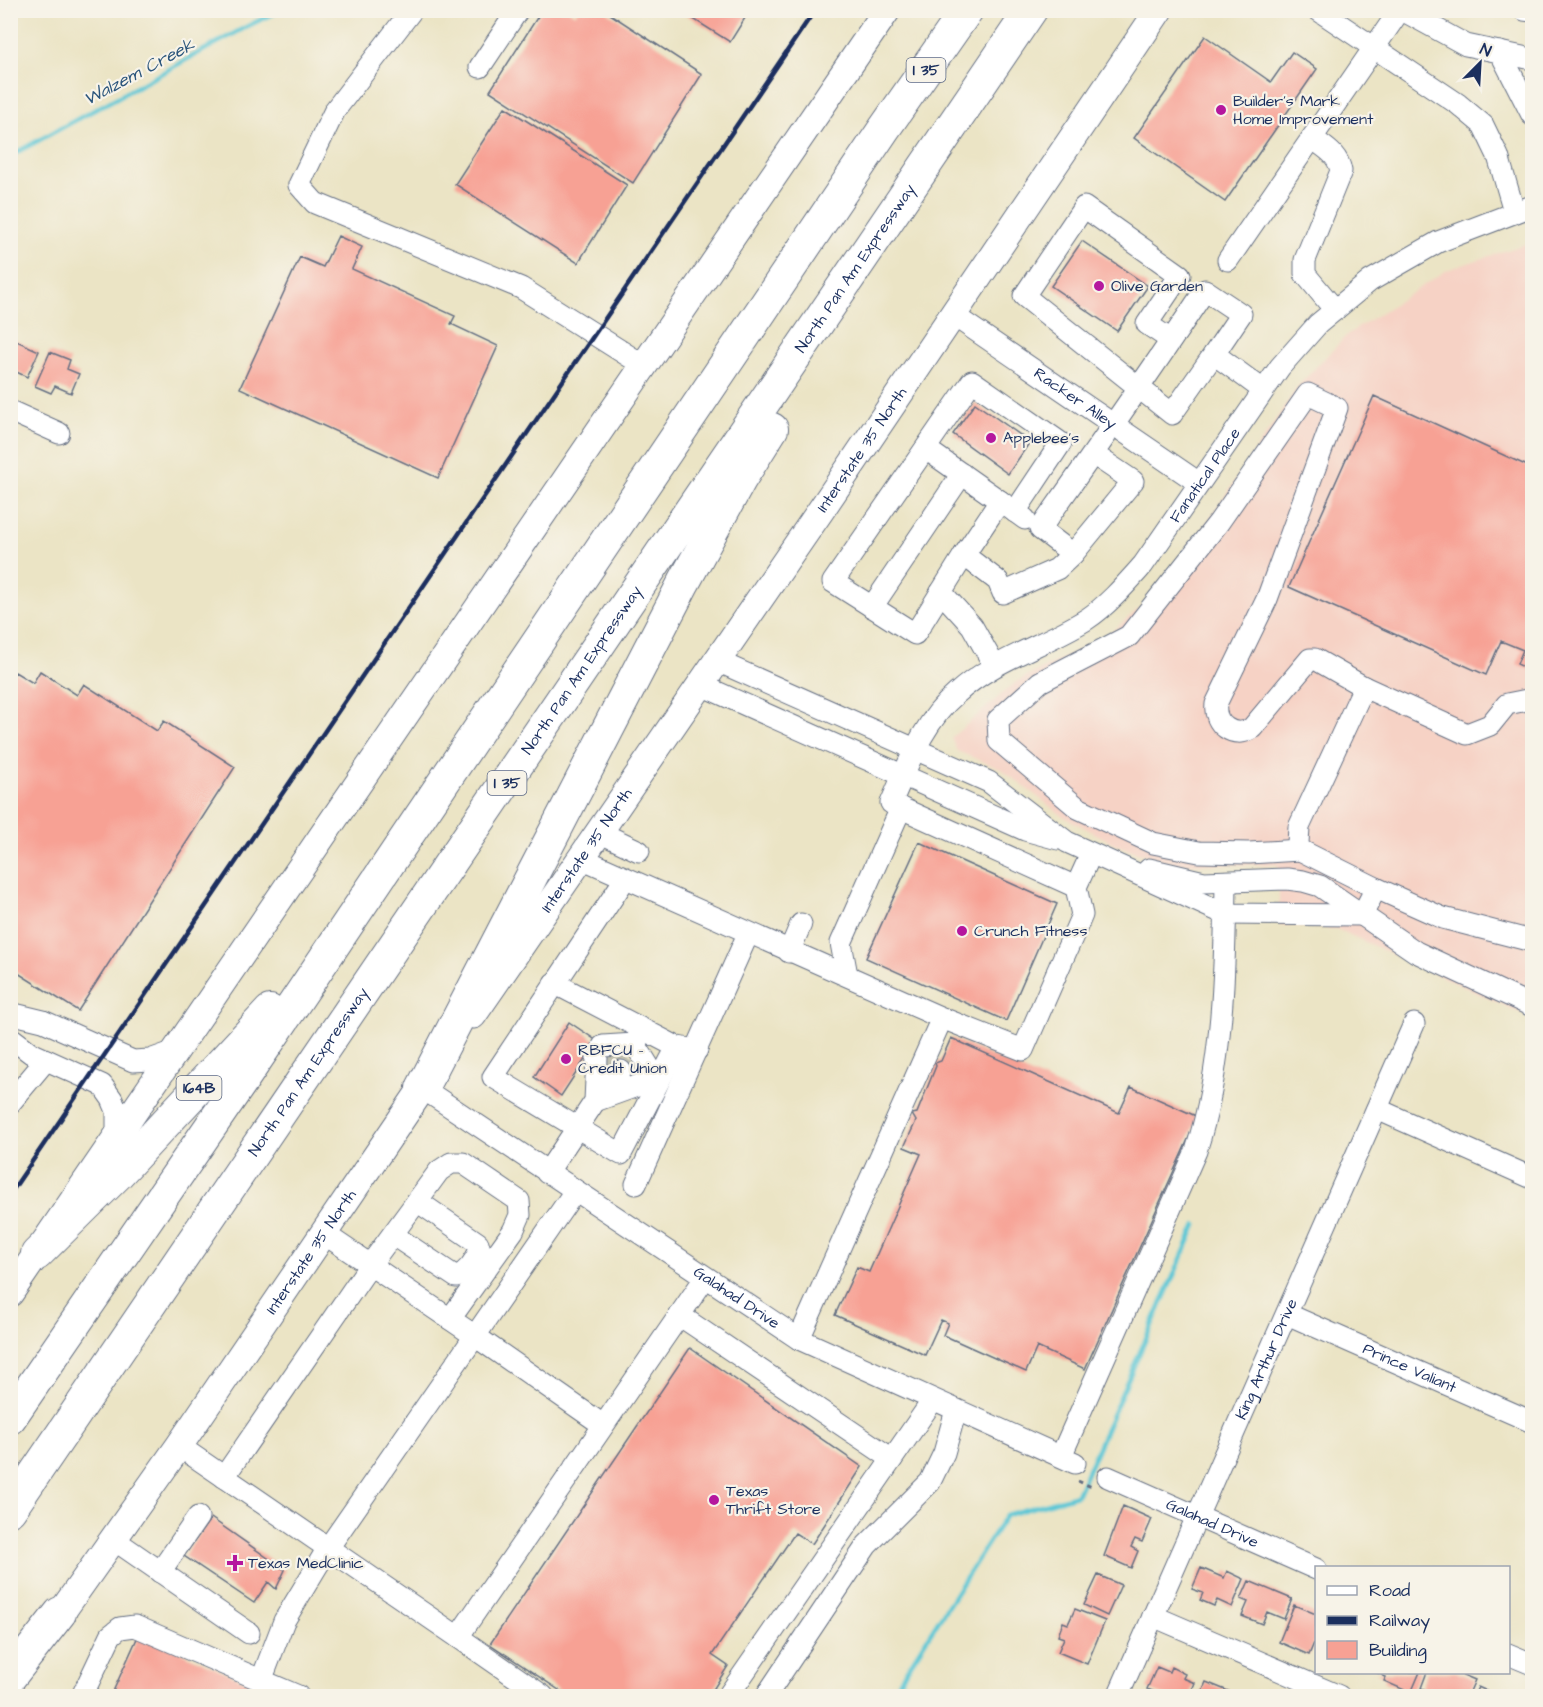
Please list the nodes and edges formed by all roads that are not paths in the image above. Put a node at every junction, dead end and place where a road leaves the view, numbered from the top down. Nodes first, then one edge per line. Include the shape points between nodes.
1 (412, 10) edge
2 (518, 10) edge
3 (887, 10) edge
4 (967, 10) edge
5 (1031, 10) edge
6 (1160, 10) edge
7 (1318, 10) edge
8 (1401, 10) edge
9 (1524, 10) edge
10 (1533, 10) edge
11 (1374, 48) junction
12 (1500, 52) junction
13 (1001, 54) junction
14 (1533, 59) edge
15 (480, 67) dead end
16 (1533, 115) edge
17 (1312, 138) junction
18 (1523, 209) edge
19 (1228, 260) dead end
20 (1335, 310) junction
21 (953, 315) junction
22 (1171, 340) junction
23 (1214, 354) junction
24 (643, 365) junction
25 (1139, 389) junction
26 (1263, 390) junction
27 (10, 411) edge
28 (1114, 425) junction
29 (59, 433) dead end
30 (926, 449) junction
31 (1093, 454) junction
32 (962, 474) junction
33 (1199, 483) junction
34 (1008, 507) junction
35 (1040, 529) junction
36 (1073, 554) junction
37 (964, 555) junction
38 (941, 592) junction
39 (872, 607) junction
40 (717, 661) junction
41 (994, 665) junction
42 (701, 686) junction
43 (1364, 687) junction
44 (1533, 702) edge
45 (916, 750) junction
46 (903, 776) junction
47 (901, 808) junction
48 (599, 832) junction
49 (1067, 842) junction
50 (1300, 850) junction
51 (639, 851) dead end
52 (1095, 856) junction
53 (581, 858) junction
54 (626, 879) junction
55 (1287, 879) junction
56 (1226, 882) junction
57 (1076, 887) junction
58 (1376, 888) junction
59 (1225, 914) junction
60 (1287, 914) junction
61 (354, 915) junction
62 (1362, 915) junction
63 (801, 924) dead end
64 (748, 934) junction
65 (1533, 941) edge
66 (789, 952) junction
67 (847, 975) junction
68 (554, 983) junction
69 (1533, 1006) edge
70 (10, 1013) edge
71 (942, 1018) junction
72 (1414, 1024) dead end
73 (10, 1037) edge
74 (79, 1037) junction
75 (687, 1048) junction
76 (178, 1050) junction
77 (46, 1060) junction
78 (626, 1061) junction
79 (66, 1069) junction
80 (32, 1077) junction
81 (10, 1080) edge
82 (422, 1088) junction
83 (595, 1101) junction
84 (10, 1103) edge
85 (1377, 1109) junction
86 (577, 1129) junction
87 (117, 1134) junction
88 (547, 1173) junction
89 (1533, 1178) edge
90 (636, 1184) dead end
91 (575, 1191) junction
92 (417, 1201) junction
93 (323, 1233) junction
94 (393, 1235) junction
95 (37, 1254) junction
96 (370, 1265) junction
97 (705, 1278) junction
98 (10, 1293) edge
99 (1287, 1314) junction
100 (679, 1315) junction
101 (450, 1319) junction
102 (475, 1336) junction
103 (799, 1339) junction
104 (933, 1400) junction
105 (956, 1410) junction
106 (10, 1418) edge
107 (1533, 1422) edge
108 (603, 1425) junction
109 (179, 1446) junction
110 (892, 1459) junction
111 (224, 1477) junction
112 (1099, 1482) road end
113 (10, 1510) edge
114 (198, 1516) dead end
115 (1196, 1516) junction
116 (113, 1539) junction
117 (328, 1548) junction
118 (1315, 1568) edge
119 (160, 1572) junction
120 (60, 1613) junction
121 (1153, 1616) junction
122 (249, 1633) dead end
123 (458, 1637) junction
124 (1510, 1654) edge
125 (1533, 1665) edge
126 (10, 1677) edge
127 (261, 1681) junction
128 (10, 1689) edge
129 (82, 1696) edge
130 (298, 1696) edge
131 (543, 1696) edge
132 (728, 1696) edge
133 (766, 1696) edge
134 (1118, 1696) edge
135 (1339, 1696) edge

1 - 24 street via 335,110 299,185 315,203 521,288
2 - 15 street
3 - 24 main road
4 - 61 highway, I 35
5 - 13 highway, North Pan Am Expressway / I 35
6 - 21 main road, Interstate 35 North
7 - 11 street
8 - 11 street
8 - 12 street via 1466,45
9 - 10 street
11 - 17 street
11 - 18 street via 1483,125
12 - 14 street
12 - 16 street
13 - 82 highway via 874,276 740,480
13 - 113 highway, North Pan Am Expressway / I 35
17 - 19 street
17 - 20 street via 1333,154 1341,171 1305,260 1305,274
18 - 20 street, Fanatical Place via 1438,242 1370,282
20 - 26 street, Fanatical Place via 1287,358
21 - 28 street, Racker Alley
21 - 40 main road, Interstate 35 North
22 - 23 street via 1205,290 1242,314
22 - 25 street
22 - 25 street via 1147,324 1180,275 1084,207 1024,296
23 - 25 street via 1172,414
23 - 26 street
24 - 76 main road
25 - 28 street
26 - 33 street, Fanatical Place
27 - 29 street
28 - 31 street
28 - 33 street, Racker Alley
30 - 32 street
30 - 34 street via 972,381 1061,443
30 - 39 street via 833,582
31 - 35 street
31 - 36 street via 1133,481
32 - 34 street
32 - 39 street
33 - 41 street, Fanatical Place via 1143,565 1118,592 1087,619
34 - 35 street
34 - 37 street
35 - 36 street
36 - 37 street via 1057,569 1004,593 998,581
37 - 38 street
38 - 39 street via 915,634
38 - 41 street via 972,626
40 - 42 main road, Interstate 35 North
40 - 45 street
41 - 45 street, Fanatical Place via 955,694 927,726
42 - 46 street
42 - 48 main road, Interstate 35 North
43 - 44 street via 1467,734 1490,725 1507,704
43 - 50 street via 1299,827
43 - 50 street via 1310,659 1248,731 1231,732 1215,710 1268,599 1337,408 1308,394 1220,522 1129,636 1040,682 998,720 999,741 1078,808 1153,843 1199,852
45 - 46 street, Fanatical Place
45 - 49 street via 989,782
46 - 47 street, Fanatical Place via 891,803
46 - 49 street via 1025,830
47 - 57 street
47 - 67 street via 841,942
48 - 51 street
48 - 53 main road, Interstate 35 North
49 - 52 street
50 - 58 street
52 - 56 street via 1204,882
52 - 57 street
52 - 59 street
53 - 54 street
53 - 82 main road, Interstate 35 North
54 - 64 street
54 - 68 street
55 - 56 street
55 - 60 street
55 - 62 street via 1320,886
56 - 59 street
57 - 71 street via 1082,915 1023,1050
58 - 62 street
58 - 65 street via 1443,918
59 - 60 street
59 - 105 street, Galahad Drive via 1216,1066 1206,1119 1070,1466
60 - 62 street
61 - 95 highway, 164B via 252,1032
61 - 106 highway, I 35
62 - 69 street via 1416,952
63 - 66 street
64 - 66 street
64 - 75 street
66 - 67 street
67 - 71 street
68 - 78 street
68 - 86 street via 493,1077
70 - 74 street via 43,1020
71 - 103 street
72 - 85 street, King Arthur Drive
73 - 77 street
74 - 76 street via 133,1061 150,1060
74 - 79 street
75 - 78 street
75 - 86 street via 621,1154
75 - 90 street
76 - 87 main road
77 - 79 street
77 - 80 street
78 - 83 street
78 - 83 street
79 - 87 street via 108,1091 117,1111
80 - 81 street
80 - 84 street
82 - 88 street, Galahad Drive
82 - 93 main road, Interstate 35 North
83 - 86 street
85 - 89 street
85 - 99 street, King Arthur Drive
86 - 88 street
87 - 95 main road
88 - 91 street, Galahad Drive
91 - 97 street, Galahad Drive
91 - 102 street
92 - 94 street
92 - 94 street via 478,1243 480,1251 472,1265 456,1277
92 - 101 street via 439,1171 451,1163 463,1163 519,1202 520,1215 513,1231
93 - 96 street
93 - 109 main road, Interstate 35 North
94 - 96 street
95 - 98 main road
96 - 101 street
96 - 111 street
97 - 100 street
97 - 103 street, Galahad Drive
99 - 107 street, Prince Valiant
99 - 115 street, King Arthur Drive
100 - 108 street
100 - 110 street
101 - 102 street
102 - 108 street
102 - 117 street
103 - 104 street, Galahad Drive
104 - 105 street, Galahad Drive
104 - 110 street
105 - 133 street via 944,1453 930,1482 867,1545
108 - 123 street
109 - 111 street
109 - 116 main road, Interstate 35 North
110 - 132 street
111 - 117 street
112 - 115 street, Galahad Drive
114 - 119 street
115 - 118 street, Galahad Drive
115 - 121 street, King Arthur Drive
116 - 119 street
116 - 120 main road, Interstate 35 North
117 - 123 street
117 - 127 street via 284,1621
119 - 122 street
120 - 126 highway
120 - 128 main road, Interstate 35 North
121 - 134 street, King Arthur Drive
121 - 135 street
123 - 131 street
124 - 125 street
127 - 129 street via 135,1626 120,1628 111,1635
127 - 130 street

